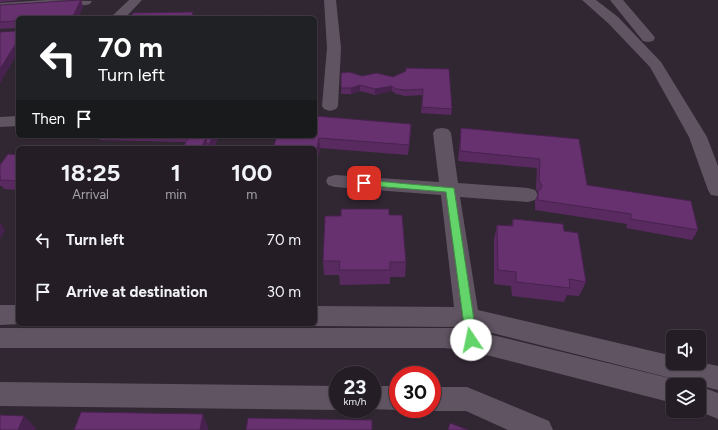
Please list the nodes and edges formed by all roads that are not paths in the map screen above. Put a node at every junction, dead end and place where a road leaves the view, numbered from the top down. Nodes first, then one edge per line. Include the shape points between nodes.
1 (136, 0) edge
2 (330, 0) edge
3 (588, 0) edge
4 (616, 0) edge
5 (86, 1) edge
6 (48, 2) edge
7 (0, 7) edge
8 (119, 16) edge
9 (664, 79) junction
10 (330, 106) dead end
11 (16, 121) edge
12 (0, 122) edge
13 (442, 133) dead end
14 (335, 181) dead end
15 (450, 190) junction
16 (718, 190) edge
17 (528, 195) dead end
18 (0, 315) edge
19 (317, 316) edge
20 (469, 328) junction
21 (14, 329) edge
22 (227, 331) edge
23 (718, 378) edge
24 (666, 389) edge
25 (0, 394) edge
26 (329, 398) edge
27 (441, 399) edge
28 (706, 401) edge
29 (718, 406) edge
30 (539, 430) edge

1 - 8 street
2 - 10 street via 334,48
3 - 9 street via 613,20 656,65
4 - 9 street via 661,52 668,68
5 - 6 street
6 - 7 street
9 - 16 street via 698,136
11 - 12 street
13 - 15 street
14 - 15 street
15 - 17 street
15 - 20 street
18 - 21 street
19 - 20 street
20 - 22 street via 444,338
20 - 23 street
20 - 24 street
21 - 22 street
25 - 26 street
27 - 30 street via 467,399
28 - 29 street

